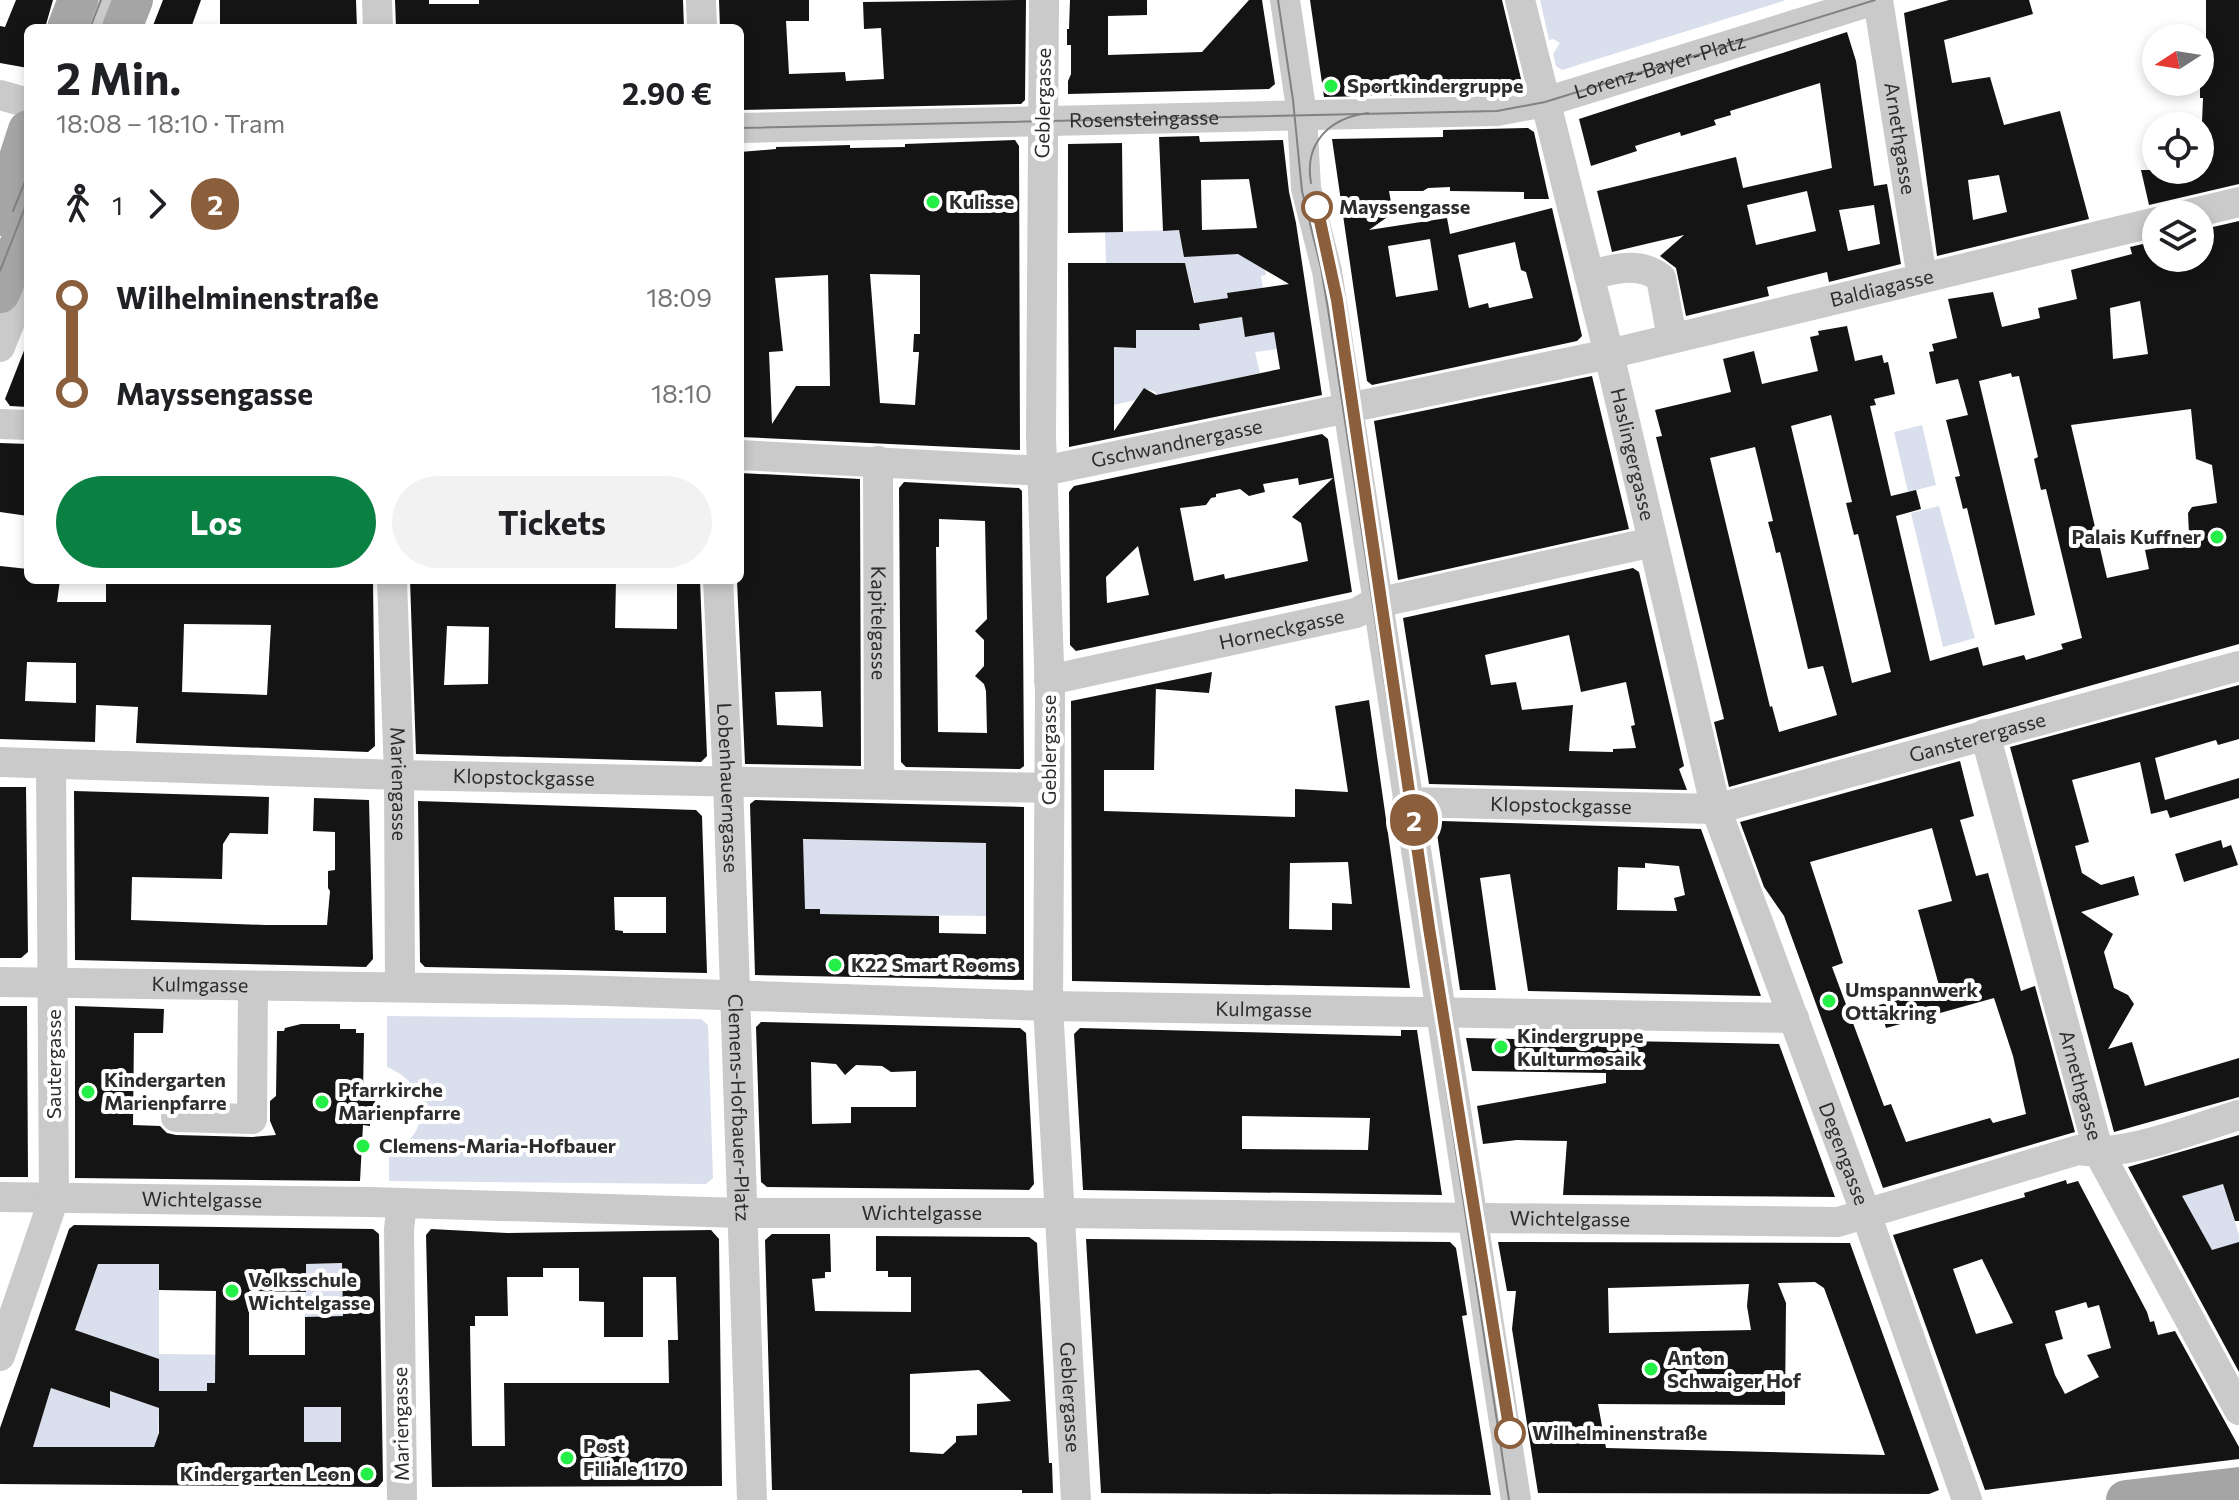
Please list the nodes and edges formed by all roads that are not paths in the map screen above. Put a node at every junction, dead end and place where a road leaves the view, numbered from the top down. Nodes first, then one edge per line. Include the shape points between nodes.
1 (78, 0) edge
2 (106, 0) edge
3 (133, 0) edge
4 (377, 0) edge
5 (701, 0) edge
6 (1044, 0) edge
7 (1285, 0) edge
8 (1520, 0) edge
9 (1877, 0) edge
10 (69, 24) edge
11 (97, 24) edge
12 (124, 24) edge
13 (378, 24) edge
14 (702, 24) edge
15 (0, 95) edge
16 (24, 102) edge
17 (1545, 102) junction
18 (1302, 115) junction
19 (1043, 121) junction
20 (24, 125) edge
21 (744, 128) edge
22 (24, 142) edge
23 (0, 167) edge
24 (24, 197) edge
25 (2239, 202) edge
26 (2214, 208) edge
27 (0, 216) edge
28 (2142, 225) edge
29 (24, 233) edge
30 (0, 258) edge
31 (1589, 275) junction
32 (1922, 278) junction
33 (24, 287) edge
34 (0, 293) edge
35 (1672, 338) junction
36 (0, 347) edge
37 (1609, 354) junction
38 (1347, 410) junction
39 (0, 424) edge
40 (24, 425) edge
41 (744, 455) edge
42 (878, 461) junction
43 (1043, 471) junction
44 (1653, 542) junction
45 (392, 584) edge
46 (718, 584) edge
47 (1377, 603) junction
48 (2239, 666) edge
49 (1049, 680) junction
50 (1985, 734) junction
51 (0, 762) edge
52 (51, 764) junction
53 (399, 775) junction
54 (728, 781) junction
55 (879, 784) junction
56 (1048, 788) junction
57 (1407, 802) junction
58 (1716, 809) junction
59 (0, 982) edge
60 (54, 984) junction
61 (253, 986) junction
62 (400, 987) junction
63 (734, 997) junction
64 (1048, 1006) junction
65 (1439, 1012) junction
66 (1794, 1018) junction
67 (2239, 1115) edge
68 (176, 1117) dead end
69 (2099, 1153) junction
70 (0, 1197) edge
71 (54, 1198) junction
72 (402, 1204) junction
73 (742, 1213) junction
74 (1061, 1213) junction
75 (1866, 1214) junction
76 (1471, 1217) junction
77 (0, 1356) edge
78 (2239, 1410) edge
79 (2239, 1487) edge
80 (402, 1500) edge
81 (752, 1500) edge
82 (1076, 1500) edge
83 (1516, 1500) edge
84 (1967, 1500) edge
85 (2126, 1500) edge

1 - 10 main road
2 - 11 street
3 - 12 main road
4 - 13 street
5 - 14 street
6 - 19 street, Geblergasse
7 - 18 street
8 - 17 street
9 - 17 street, Lorenz-Bayer-Platz
9 - 32 street, Arnethgasse
15 - 16 street
17 - 18 street, Rosensteingasse via 1497,111
17 - 31 street, Haslingergasse
18 - 19 street, Rosensteingasse
18 - 38 street via 1306,188 1327,271
19 - 21 street, Rosensteingasse
19 - 43 street, Geblergasse
20 - 23 street
22 - 27 main road
24 - 30 street
25 - 26 street
28 - 32 street, Baldiagasse
29 - 34 main road
31 - 35 street via 1622,267 1648,268 1661,278
31 - 37 street, Haslingergasse
32 - 35 street, Baldiagasse
33 - 36 street
35 - 37 street, Baldiagasse
37 - 38 street, Gschwandnergasse
37 - 44 street, Haslingergasse
38 - 43 street, Gschwandnergasse
38 - 47 street
39 - 40 street
41 - 42 street, Gschwandnergasse
42 - 43 street, Gschwandnergasse
42 - 55 street, Kapitelgasse
43 - 49 street, Geblergasse
44 - 47 street, Horneckgasse
44 - 58 street, Haslingergasse
45 - 53 street, Mariengasse
46 - 54 street, Lobenhauerngasse
47 - 49 street, Horneckgasse via 1356,613
47 - 57 street
48 - 50 street, Gansterergasse
49 - 56 street, Geblergasse
50 - 58 street, Gansterergasse
50 - 69 street, Arnethgasse
51 - 52 street, Klopstockgasse
52 - 53 street, Klopstockgasse
52 - 60 street, Sautergasse
53 - 54 street, Klopstockgasse
53 - 62 street, Mariengasse
54 - 55 street, Klopstockgasse
54 - 63 street, Lobenhauerngasse
55 - 56 street, Klopstockgasse
56 - 64 street, Geblergasse
57 - 58 street, Klopstockgasse
57 - 65 street
58 - 66 street, Degengasse
59 - 60 street, Kulmgasse
60 - 61 street, Kulmgasse
60 - 71 street, Sautergasse
61 - 62 street, Kulmgasse
61 - 68 street via 252,1119
62 - 63 street, Clemens-Hofbauer-Platz
63 - 64 street, Kulmgasse
63 - 73 street, Clemens-Hofbauer-Platz
64 - 65 street, Kulmgasse
64 - 74 street, Geblergasse
65 - 66 street, Kulmgasse
65 - 76 street
66 - 75 street, Degengasse
67 - 69 street, Wichtelgasse
69 - 75 street, Wichtelgasse via 2078,1150
69 - 78 street, Arnethgasse
70 - 71 street, Wichtelgasse
71 - 72 street, Wichtelgasse
71 - 77 street, Sautergasse
72 - 73 street, Clemens-Hofbauer-Platz
72 - 80 street, Mariengasse
73 - 74 street, Wichtelgasse
73 - 81 street
74 - 76 street, Wichtelgasse
74 - 82 street, Geblergasse
75 - 76 street, Wichtelgasse via 1838,1222
75 - 84 street, Degengasse
76 - 83 street
79 - 85 main road

